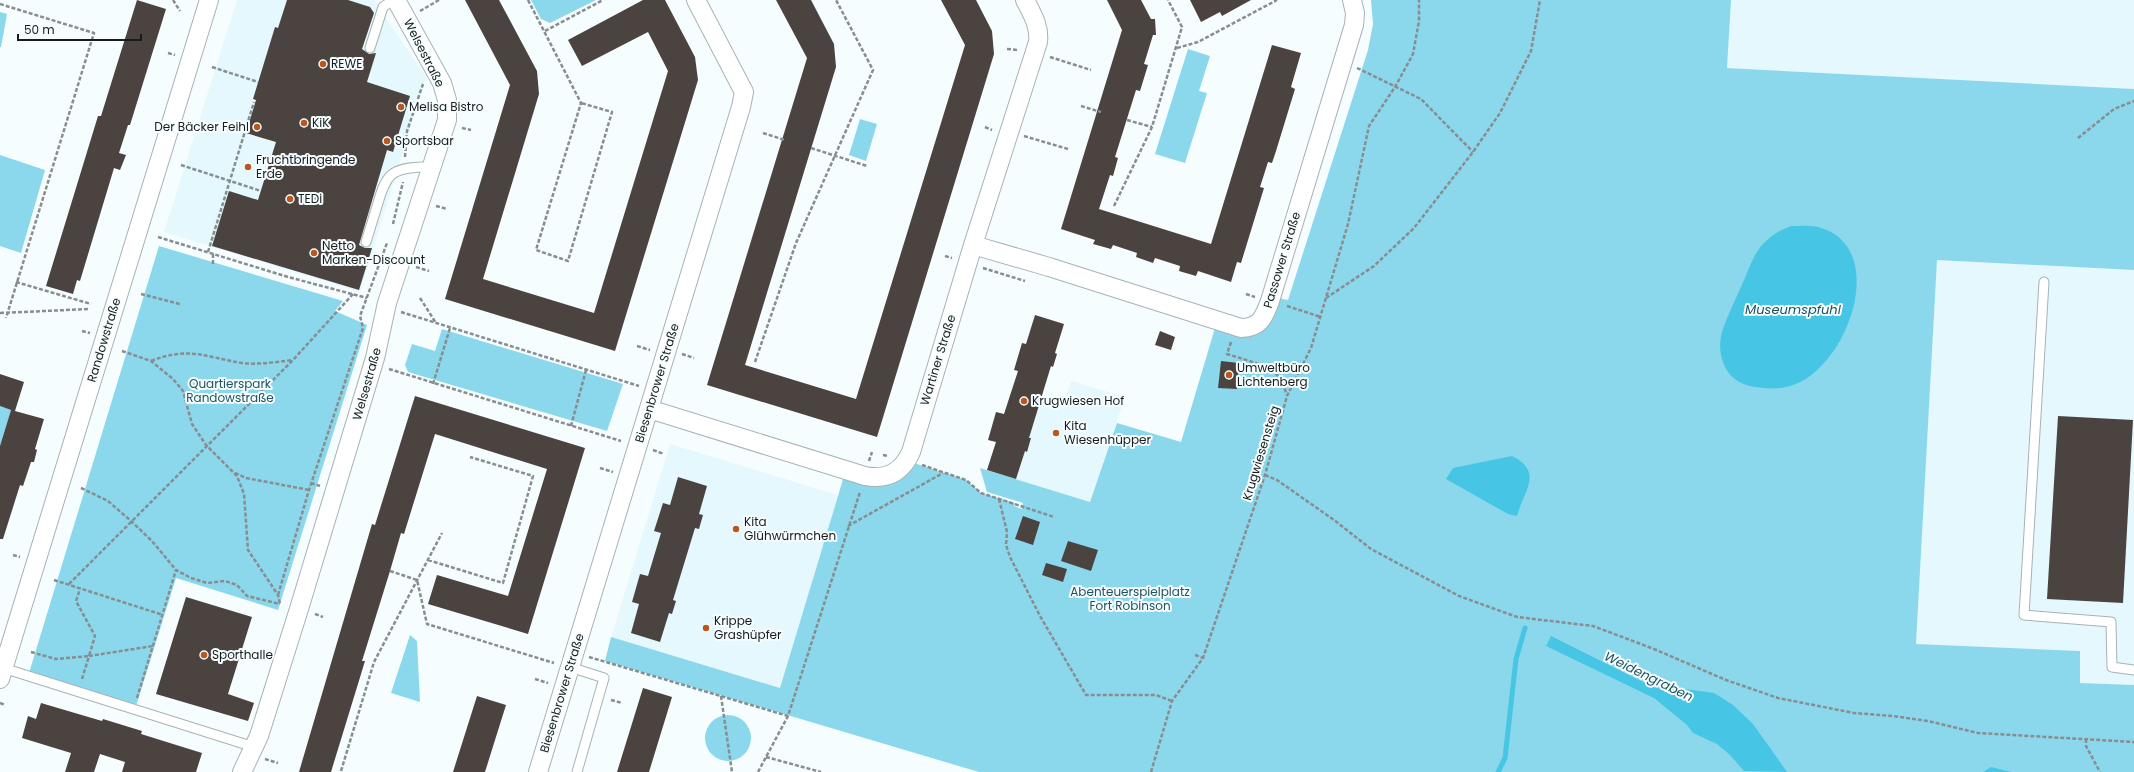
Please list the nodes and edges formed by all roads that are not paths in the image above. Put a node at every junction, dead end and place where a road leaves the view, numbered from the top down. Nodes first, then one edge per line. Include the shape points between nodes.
1 (209, 0) edge
2 (393, 0) edge
3 (396, 0) edge
4 (696, 0) edge
5 (1024, 0) edge
6 (1352, 0) edge
7 (370, 48) dead end
8 (423, 167) dead end
9 (366, 242) dead end
10 (973, 245) junction
11 (2044, 282) dead end
12 (649, 409) junction
13 (572, 660) junction
14 (2134, 670) edge
15 (2, 674) edge
16 (254, 747) junction
17 (242, 772) edge
18 (538, 772) edge
19 (576, 772) edge

1 - 15 street, Randowstraße
2 - 7 lane via 383,7
3 - 16 street, Welsestraße via 442,83 447,120 387,304 373,364 299,609
4 - 12 street, Biesenbrower Straße via 744,92
5 - 10 street, Wartiner Straße via 1039,34
6 - 10 street, Passower Straße via 1354,25 1270,301 1264,316 1255,326 1241,328
8 - 9 lane via 404,169 392,174 384,182
10 - 12 street, Wartiner Straße via 907,461 895,473 888,476 865,476
11 - 14 lane via 2024,615 2111,622 2112,667
12 - 13 street, Biesenbrower Straße
13 - 18 street, Biesenbrower Straße
13 - 19 lane via 604,678
15 - 16 lane via 78,691
16 - 17 street, Welsestraße

